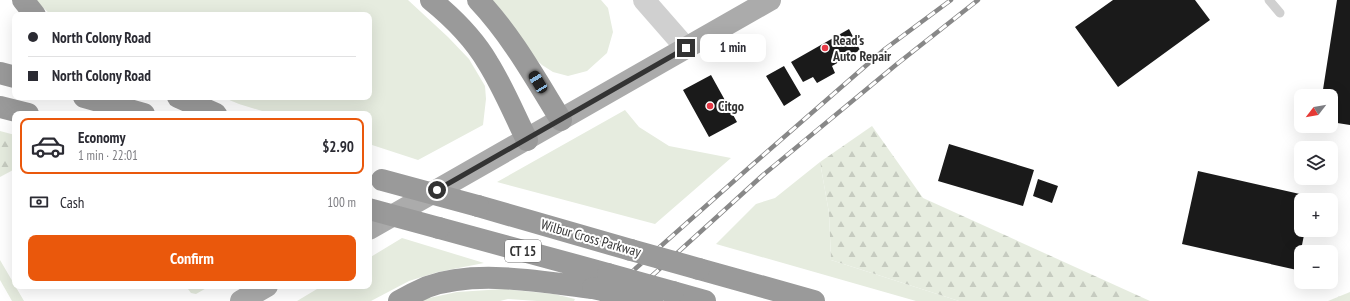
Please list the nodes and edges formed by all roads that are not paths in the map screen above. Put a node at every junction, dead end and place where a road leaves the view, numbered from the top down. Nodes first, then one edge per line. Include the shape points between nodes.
1 (23, 0) edge
2 (430, 0) edge
3 (478, 0) edge
4 (644, 0) edge
5 (770, 0) edge
6 (1269, 0) edge
7 (33, 12) edge
8 (1280, 13) dead end
9 (686, 48) junction
10 (0, 73) edge
11 (12, 76) edge
12 (95, 100) edge
13 (185, 100) edge
14 (0, 106) edge
15 (18, 111) edge
16 (133, 111) edge
17 (209, 111) edge
18 (561, 120) junction
19 (527, 140) junction
20 (375, 179) edge
21 (372, 210) edge
22 (372, 227) edge
23 (600, 281) junction
24 (263, 289) edge
25 (241, 301) edge
26 (399, 301) edge
27 (652, 301) edge
28 (705, 301) edge
29 (814, 301) edge

1 - 7 highway
2 - 19 highway via 466,34 488,62
3 - 18 highway via 514,44
4 - 9 street
5 - 9 main road
6 - 8 lane
9 - 18 main road
10 - 11 highway
12 - 16 highway
13 - 17 highway
14 - 15 highway
18 - 19 main road
19 - 22 main road
20 - 29 highway, Wilbur Cross Parkway / CT 15, bridge
21 - 23 highway, CT 15, bridge via 439,228
23 - 26 highway via 480,278 428,287
23 - 27 highway, bridge
23 - 28 highway, CT 15, bridge via 673,292
24 - 25 main road

